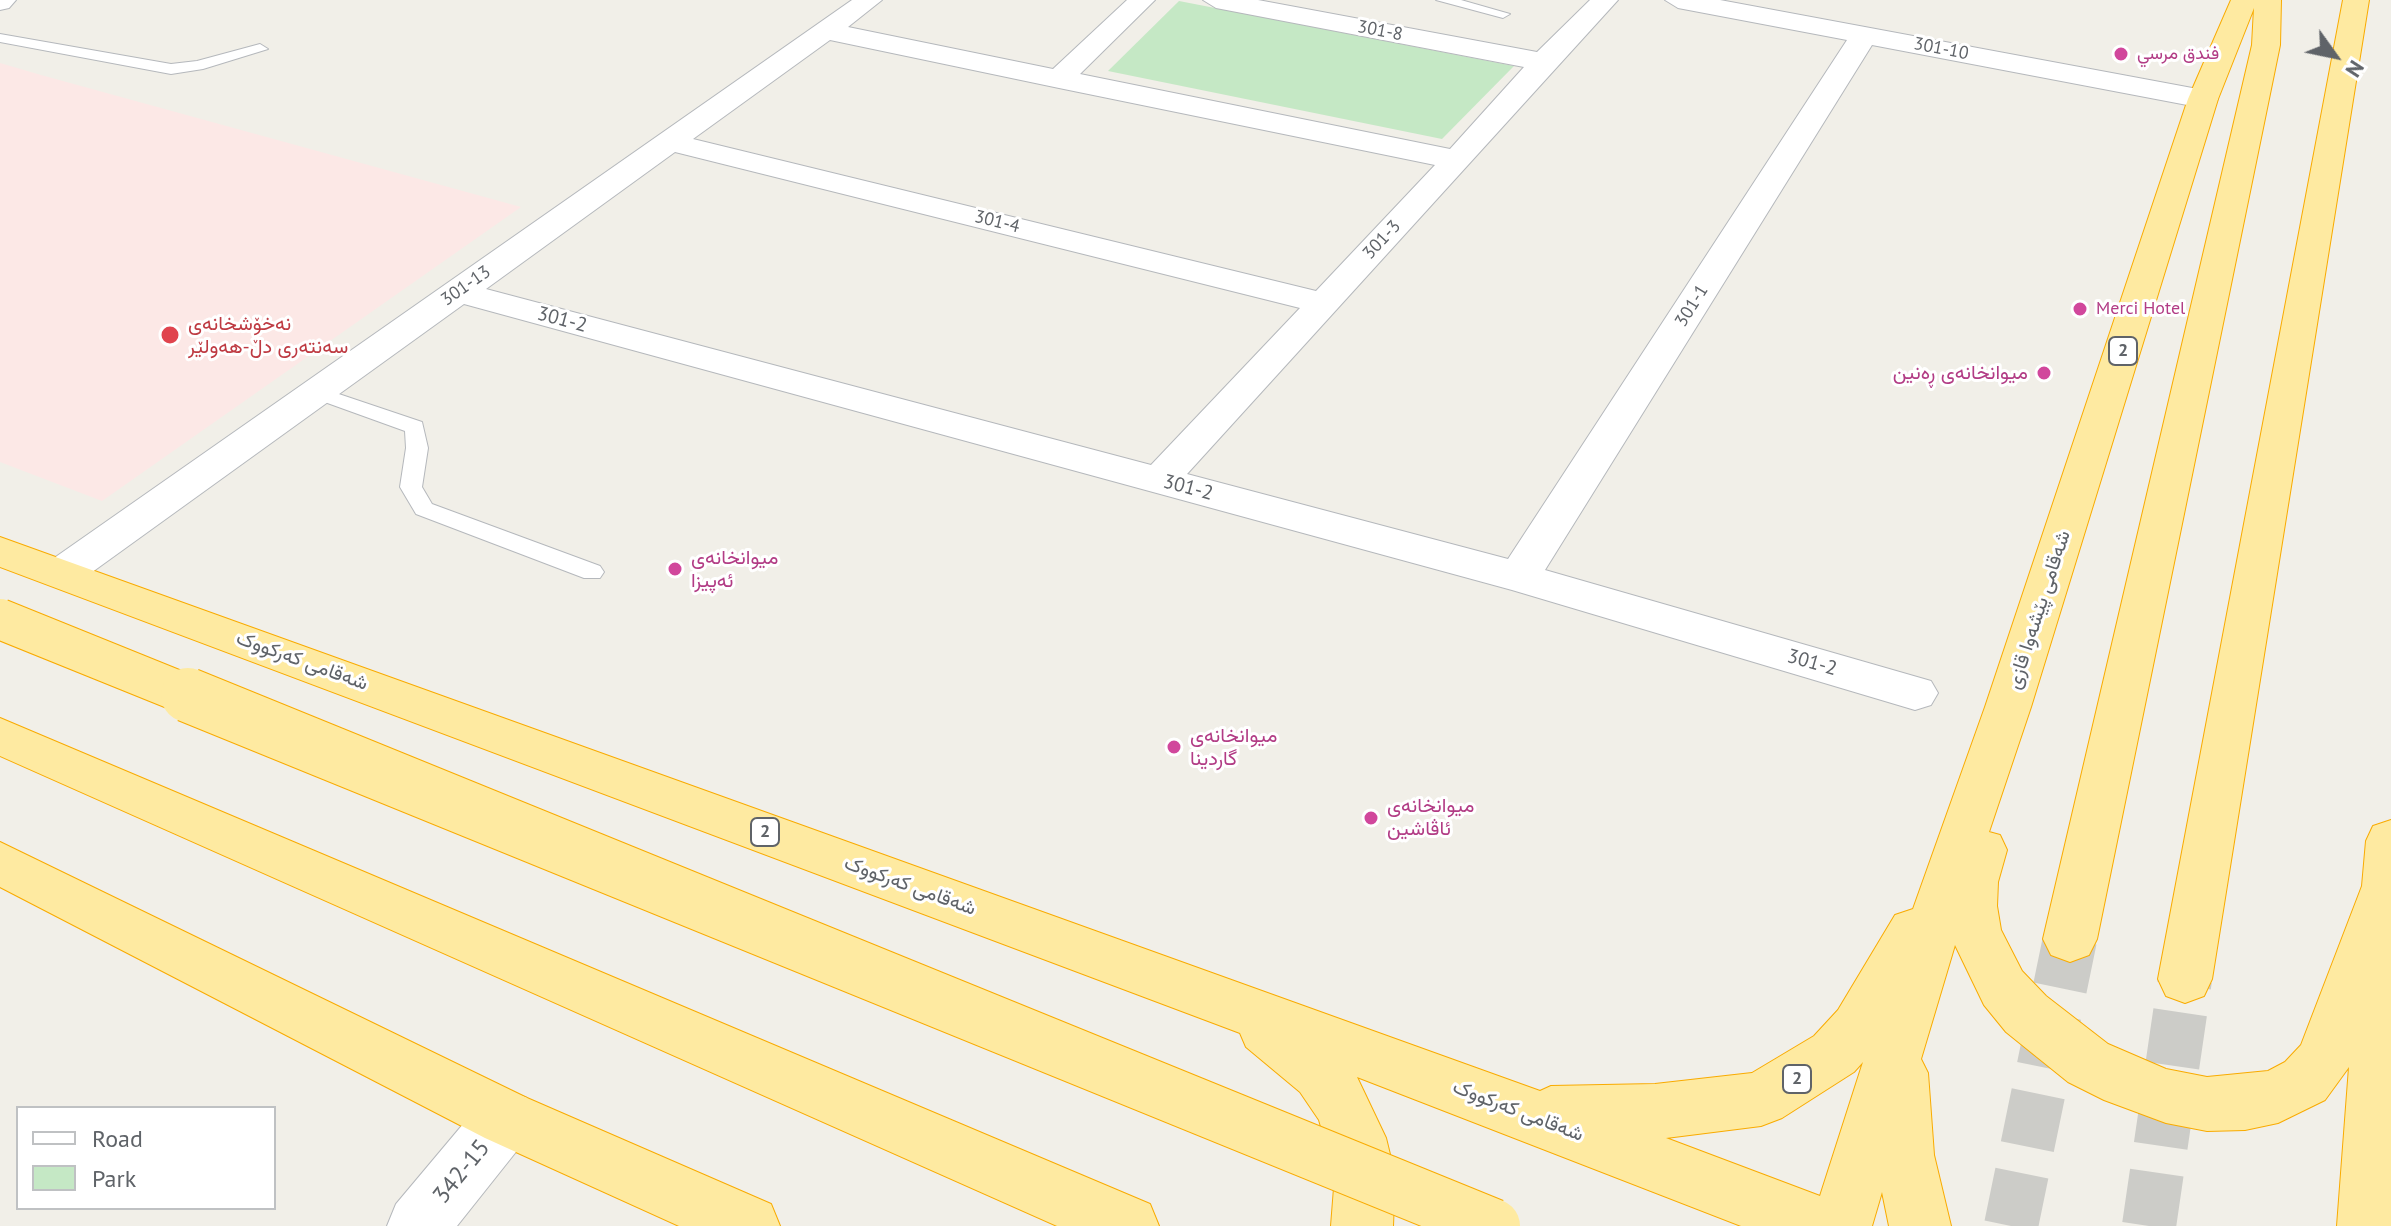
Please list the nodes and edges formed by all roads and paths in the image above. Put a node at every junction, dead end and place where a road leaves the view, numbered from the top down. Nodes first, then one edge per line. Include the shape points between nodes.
1 (869, 0) edge
2 (1142, 0) edge
3 (1216, 0) edge
4 (1443, 0) edge
5 (1605, 0) edge
6 (1678, 0) edge
7 (2250, 0) edge
8 (2356, 0) edge
9 (1503, 14) dead end
10 (826, 31) junction
11 (1864, 35) junction
12 (0, 38) edge
13 (260, 49) dead end
14 (1543, 62) junction
15 (1059, 79) junction
16 (2203, 99) junction
17 (669, 142) junction
18 (1457, 160) junction
19 (458, 292) junction
20 (1324, 303) junction
21 (315, 392) junction
22 (1159, 480) junction
23 (0, 551) edge
24 (592, 572) dead end
25 (62, 573) junction
26 (1519, 577) junction
27 (0, 619) edge
28 (1915, 693) dead end
29 (2003, 722) junction
30 (0, 736) edge
31 (1954, 860) junction
32 (0, 863) edge
33 (2390, 873) edge
34 (2070, 939) tunnel mouth
35 (1164, 979) junction
36 (2185, 979) tunnel mouth
37 (1898, 1043) junction
38 (1529, 1114) junction
39 (506, 1118) junction
40 (418, 1226) edge
41 (749, 1226) edge
42 (1128, 1226) edge
43 (1362, 1226) edge
44 (1493, 1226) edge
45 (1740, 1226) edge
46 (1818, 1226) edge
47 (1841, 1226) edge
48 (1920, 1226) edge
49 (2368, 1226) edge

1 - 10 street, 301-13
2 - 15 street
3 - 14 street, 301-8
4 - 9 lane
5 - 14 street, 301-3
6 - 11 street, 301-10
7 - 16 highway, شەقامی پێشەوا قازی / 2 via 2240,6
7 - 34 highway, شەقامی پێشەوا قازی via 2266,45
8 - 36 highway
10 - 15 street
10 - 17 street, 301-13
11 - 16 street, 301-10
11 - 26 street, 301-1
12 - 13 lane via 171,69
14 - 18 street, 301-3
15 - 18 street
16 - 29 highway, شەقامی پێشەوا قازی / 2
17 - 19 street, 301-13
17 - 20 street, 301-4
18 - 20 street, 301-3
19 - 21 street, 301-13
19 - 22 street, 301-2
20 - 22 street, 301-3
21 - 24 lane via 415,427 411,487 424,509
21 - 25 street, 301-13
22 - 26 street, 301-2
23 - 25 highway, شەقامی کەرکووک / 2
25 - 35 highway, شەقامی کەرکووک / 2
26 - 28 street, 301-2
27 - 44 highway, bridge
29 - 31 highway, شەقامی پێشەوا قازی / 2
29 - 33 highway via 1981,861 1972,882 1975,932 2003,988 2026,1014 2088,1063 2124,1081 2207,1104 2278,1096 2305,1081 2323,1061
30 - 42 highway
31 - 37 highway, شەقامی پێشەوا قازی
31 - 38 highway, 2 via 1858,1028 1805,1075 1761,1099 1708,1107
32 - 39 highway
33 - 49 highway
35 - 38 highway, شەقامی کەرکووک / 2
35 - 43 highway via 1248,1016 1320,1073 1342,1104 1356,1138 1365,1175
37 - 47 highway, شەقامی پێشەوا قازی
37 - 48 highway via 1904,1155
38 - 45 highway
38 - 46 highway, شەقامی کەرکووک
39 - 40 street, 342-15
39 - 41 highway

